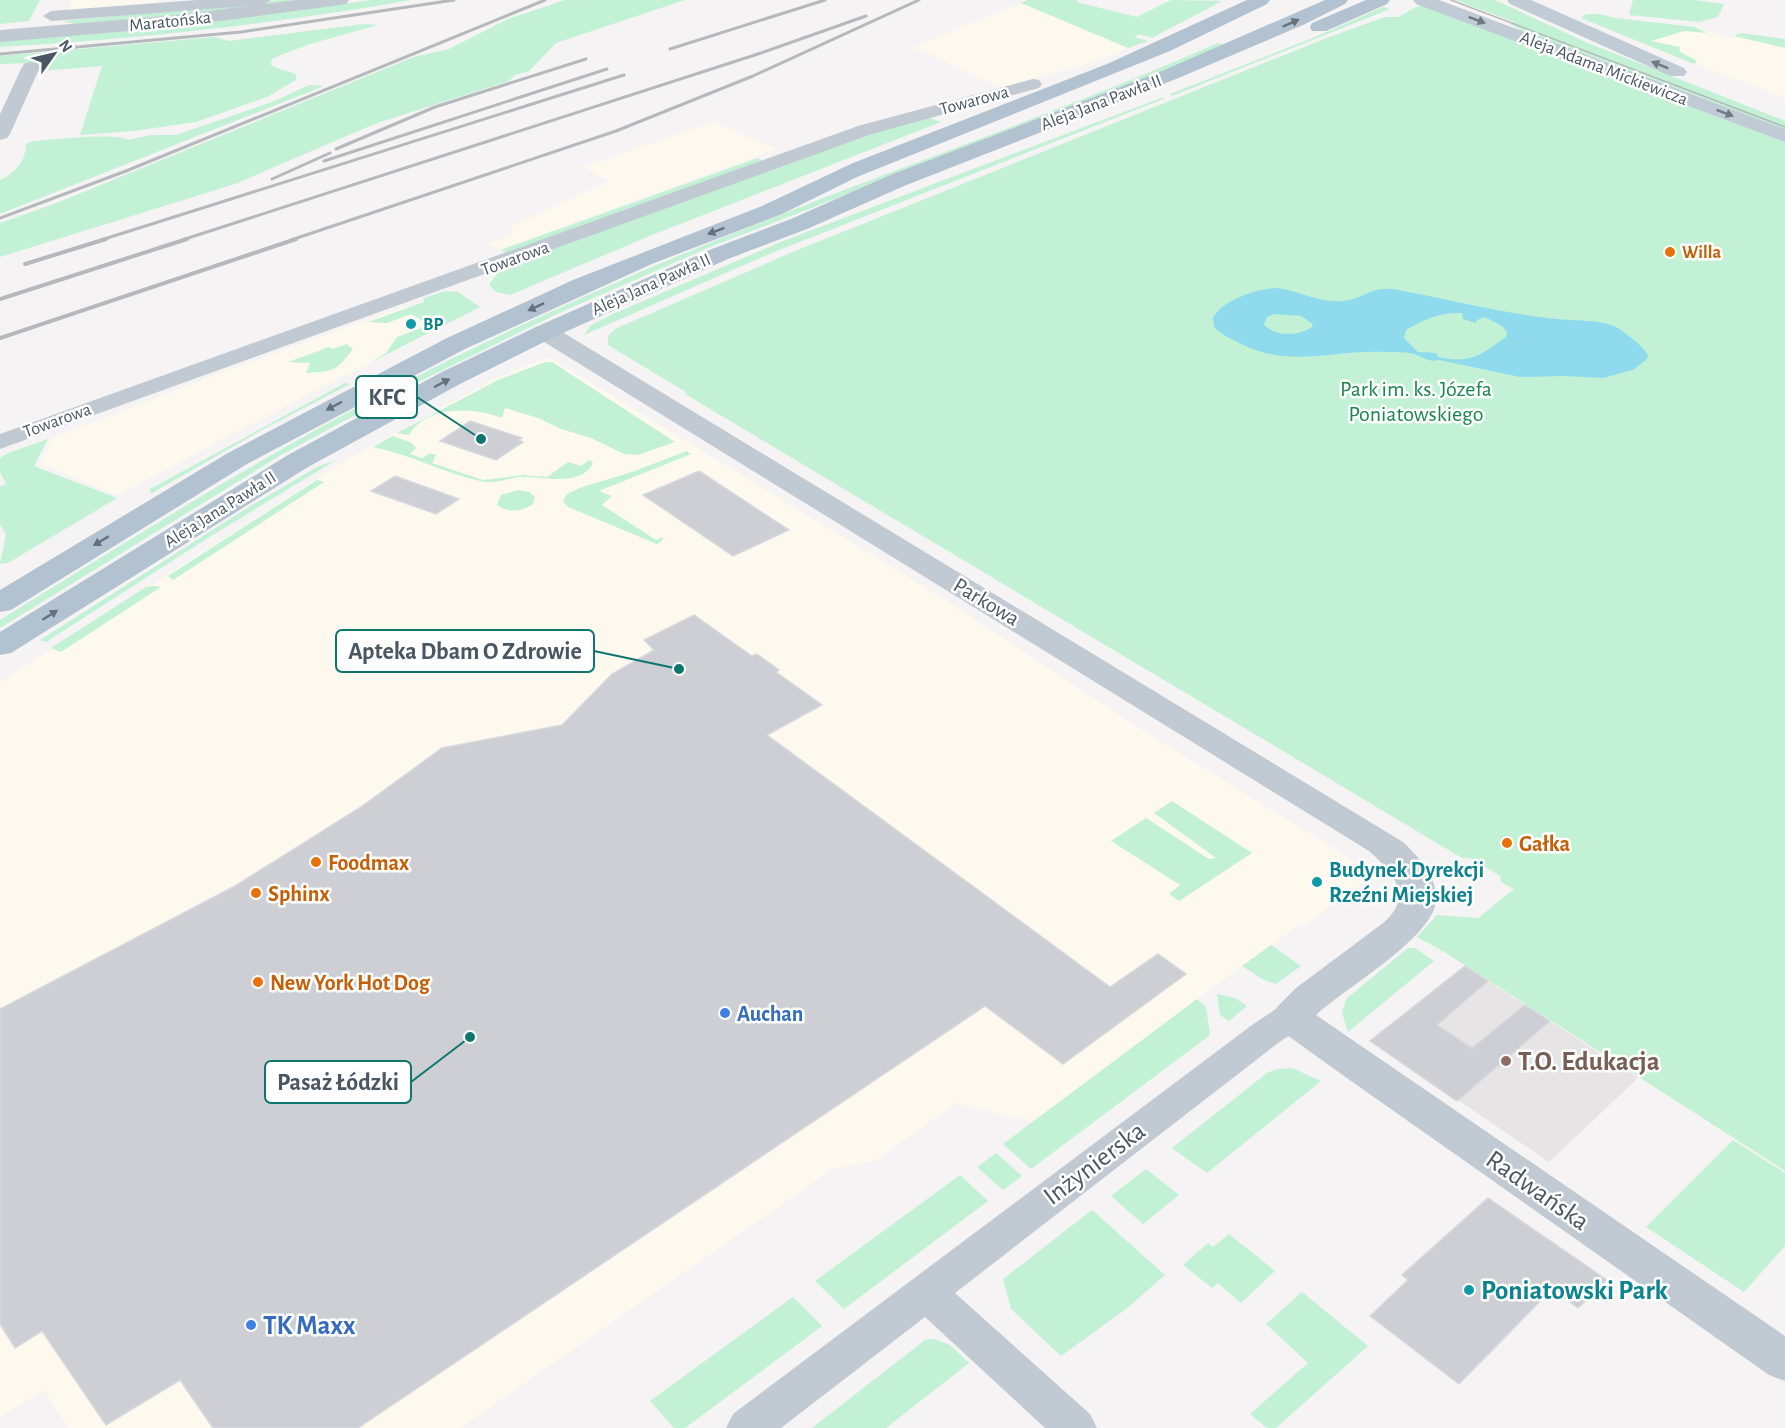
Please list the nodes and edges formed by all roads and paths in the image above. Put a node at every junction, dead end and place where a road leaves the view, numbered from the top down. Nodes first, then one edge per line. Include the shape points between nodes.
1 (263, 0) edge
2 (340, 0) edge
3 (1261, 0) edge
4 (1340, 0) edge
5 (1381, 0) edge
6 (1422, 0) edge
7 (1516, 0) edge
8 (1281, 8) dead end
9 (51, 16) edge
10 (0, 36) edge
11 (31, 67) dead end
12 (1698, 80) dead end
13 (1033, 84) dead end
14 (0, 134) edge
15 (1785, 136) edge
16 (770, 210) junction
17 (799, 224) junction
18 (545, 332) junction
19 (0, 442) edge
20 (0, 603) edge
21 (0, 646) edge
22 (1416, 885) joint
23 (1292, 1016) junction
24 (925, 1291) junction
25 (1785, 1361) edge
26 (748, 1428) edge
27 (1075, 1428) edge

1 - 9 street
2 - 9 street, Maratońska via 207,17
3 - 16 main road via 1137,58 860,168
17 -> 4 main road, Aleja Jana Pawła II via 896,181 1241,45
5 - 17 main road via 1040,139
6 -> 15 main road, Aleja Adama Mickiewicza
12 -> 7 main road, Aleja Adama Mickiewicza
8 - 16 main road, Aleja Jana Pawła II via 989,131
9 - 10 street, Maratońska
11 - 14 street
13 - 19 street, Towarowa via 874,127
16 -> 20 main road, Aleja Jana Pawła II via 573,290 386,379 235,461
17 - 18 main road, Aleja Jana Pawła II via 666,277
21 -> 18 main road, Aleja Jana Pawła II via 298,461
18 - 22 street, Parkowa via 1382,843 1407,866
22 - 23 street, Inżynierska via 1416,904 1407,923
23 - 24 street, Inżynierska
23 - 25 street, Radwańska
24 - 26 street, Inżynierska
24 - 27 street

